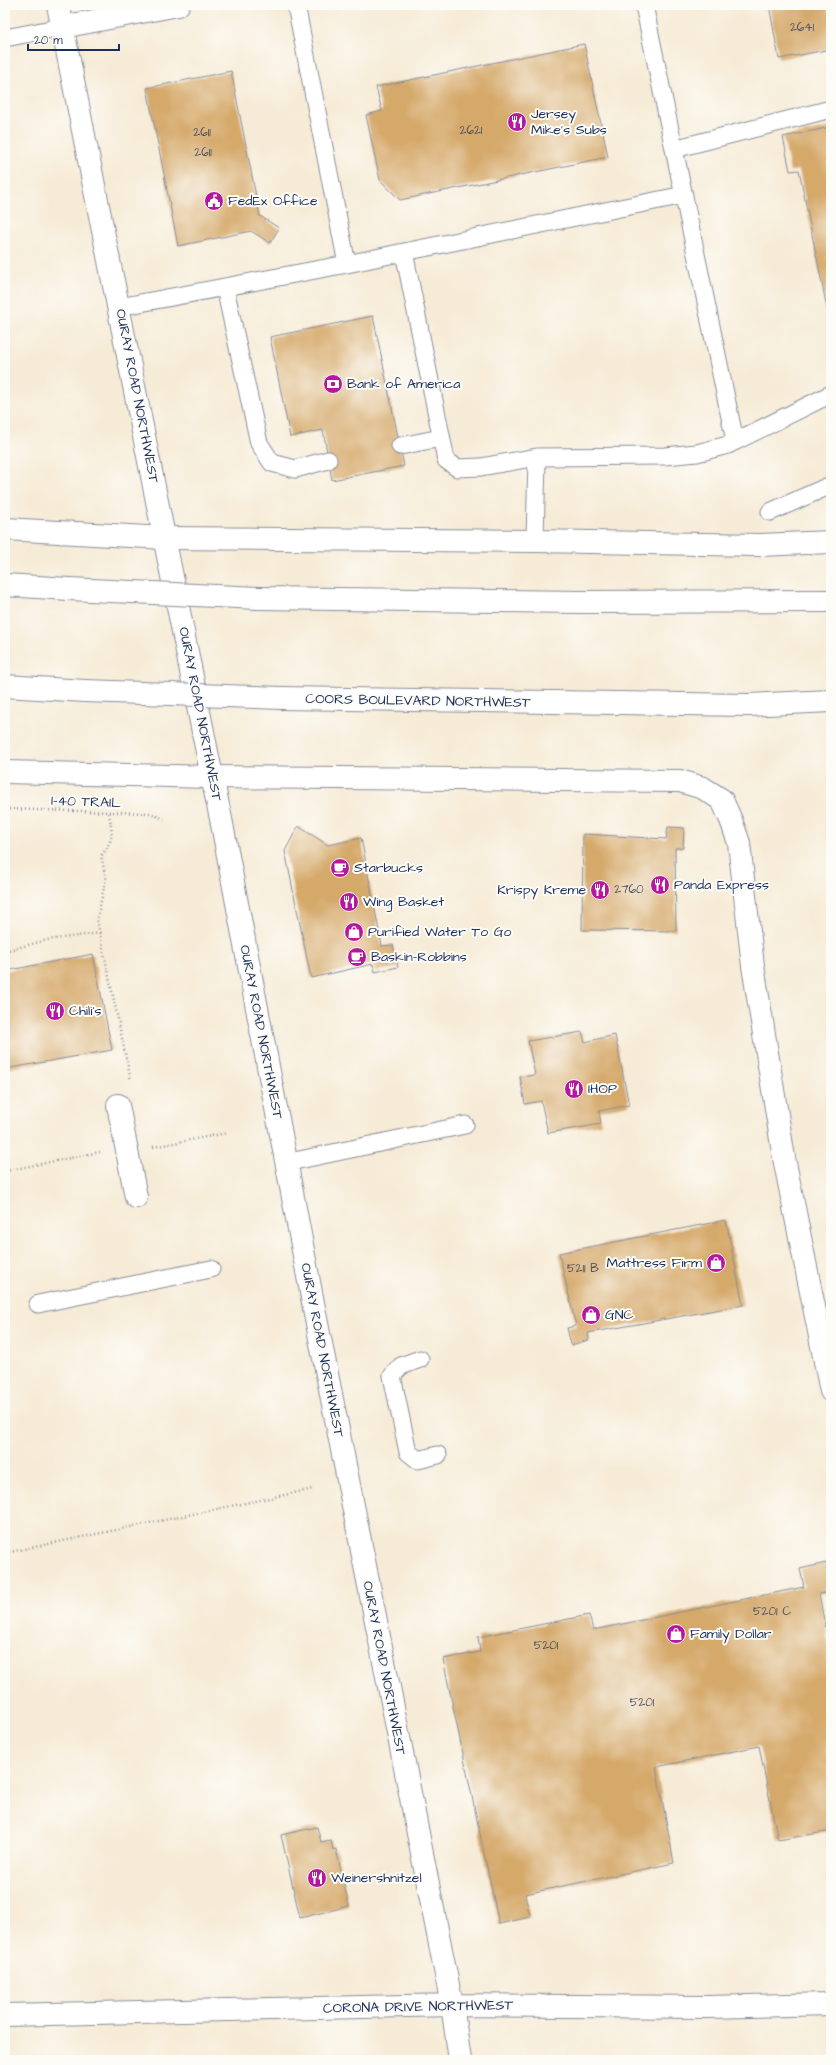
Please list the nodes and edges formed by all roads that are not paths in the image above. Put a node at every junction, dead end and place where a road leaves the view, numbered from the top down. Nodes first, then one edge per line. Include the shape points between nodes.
1 (58, 5) edge
2 (178, 5) edge
3 (296, 5) edge
4 (644, 5) edge
5 (62, 27) junction
6 (5, 38) edge
7 (831, 109) edge
8 (674, 149) junction
9 (684, 196) junction
10 (404, 252) junction
11 (347, 264) junction
12 (225, 288) junction
13 (119, 307) junction
14 (831, 394) edge
15 (441, 438) junction
16 (735, 441) junction
17 (400, 446) dead end
18 (537, 458) junction
19 (328, 460) dead end
20 (831, 485) edge
21 (770, 512) dead end
22 (5, 529) edge
23 (165, 538) junction
24 (535, 541) junction
25 (831, 542) edge
26 (5, 585) edge
27 (831, 600) edge
28 (5, 686) edge
29 (831, 701) edge
30 (5, 772) edge
31 (212, 777) junction
32 (118, 1105) dead end
33 (465, 1125) dead end
34 (285, 1163) junction
35 (136, 1197) dead end
36 (211, 1269) dead end
37 (38, 1304) dead end
38 (420, 1359) dead end
39 (831, 1392) edge
40 (438, 1456) dead end
41 (831, 2004) edge
42 (452, 2005) junction
43 (5, 2015) edge
44 (460, 2060) edge

1 - 5 main road, OURAY ROAD NORTHWEST
2 - 5 main road
3 - 11 lane
4 - 8 lane
5 - 6 lane
5 - 13 main road, OURAY ROAD NORTHWEST
7 - 8 lane
8 - 9 lane
9 - 10 lane
9 - 16 lane
10 - 11 lane
10 - 15 lane
11 - 12 lane
12 - 13 lane
12 - 19 lane via 259,443 272,462 295,469
13 - 23 main road, OURAY ROAD NORTHWEST
14 - 16 lane
15 - 17 lane
15 - 18 lane via 446,460 457,468 481,468
16 - 18 lane via 697,452 665,456
18 - 24 lane
20 - 21 lane
22 - 23 main road
23 - 24 main road
23 - 31 main road, OURAY ROAD NORTHWEST
24 - 25 main road via 759,545
26 - 27 main road, bridge via 258,598 581,602
28 - 29 main road, COORS BOULEVARD NORTHWEST, bridge via 280,698 749,705
30 - 31 main road
31 - 34 main road, OURAY ROAD NORTHWEST
31 - 39 main road via 680,781 703,788 722,800 739,843 753,966 784,1158
32 - 35 main road
33 - 34 lane
34 - 42 main road, OURAY ROAD NORTHWEST
36 - 37 lane
38 - 40 lane via 401,1366 392,1376 408,1452 418,1460
41 - 42 main road, CORONA DRIVE NORTHWEST via 708,2007
42 - 43 main road, CORONA DRIVE NORTHWEST
42 - 44 main road, OURAY ROAD NORTHWEST

